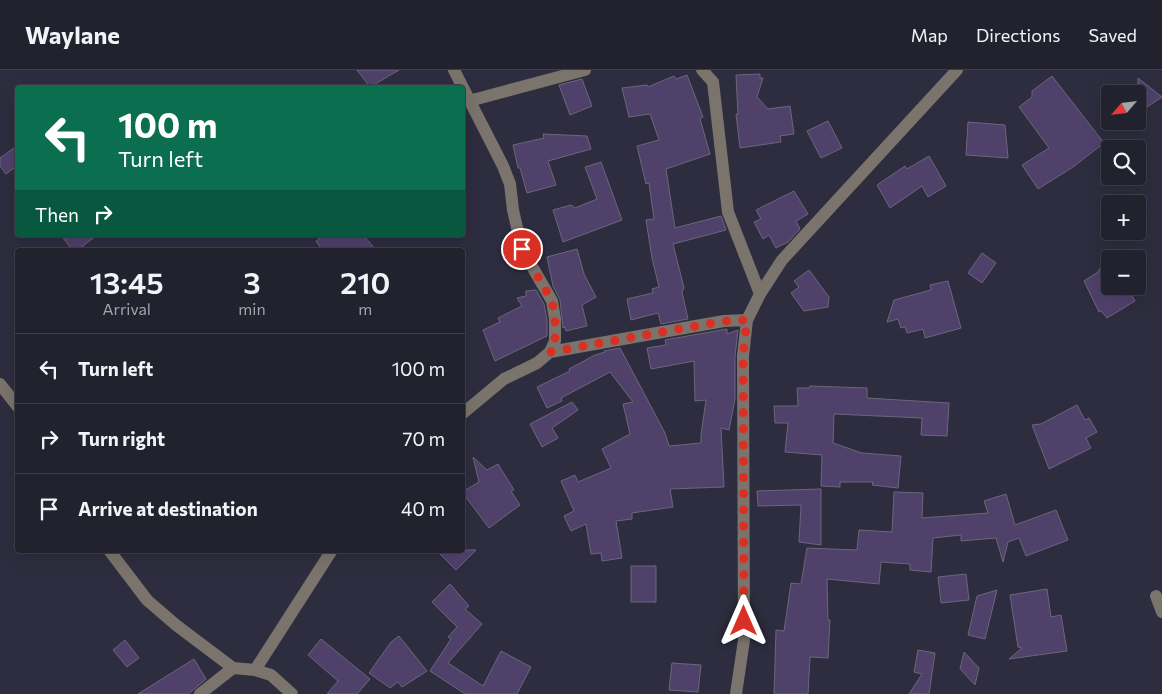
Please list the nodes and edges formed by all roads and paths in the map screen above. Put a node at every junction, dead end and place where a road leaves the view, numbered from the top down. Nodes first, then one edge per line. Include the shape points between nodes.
1 (454, 70) edge
2 (584, 70) edge
3 (702, 70) edge
4 (957, 70) edge
5 (461, 85) edge
6 (465, 93) edge
7 (469, 101) junction
8 (760, 294) junction
9 (747, 320) junction
10 (550, 352) junction
11 (0, 384) edge
12 (15, 403) edge
13 (465, 412) edge
14 (111, 553) edge
15 (330, 553) edge
16 (1156, 596) dead end
17 (1162, 612) edge
18 (234, 668) junction
19 (255, 670) junction
20 (200, 694) edge
21 (292, 694) edge
22 (736, 694) edge

1 - 5 street
2 - 7 street
3 - 8 street via 713,82 728,212
4 - 8 street via 782,260
6 - 7 street
7 - 10 street via 510,184 522,249 552,301 555,341
8 - 9 street
9 - 10 street via 724,321
9 - 22 street via 743,356 744,640
10 - 13 street via 537,363 504,379
11 - 12 street
14 - 18 street via 147,600
15 - 19 street
16 - 17 street
18 - 19 street
18 - 20 street
19 - 21 street via 272,675

